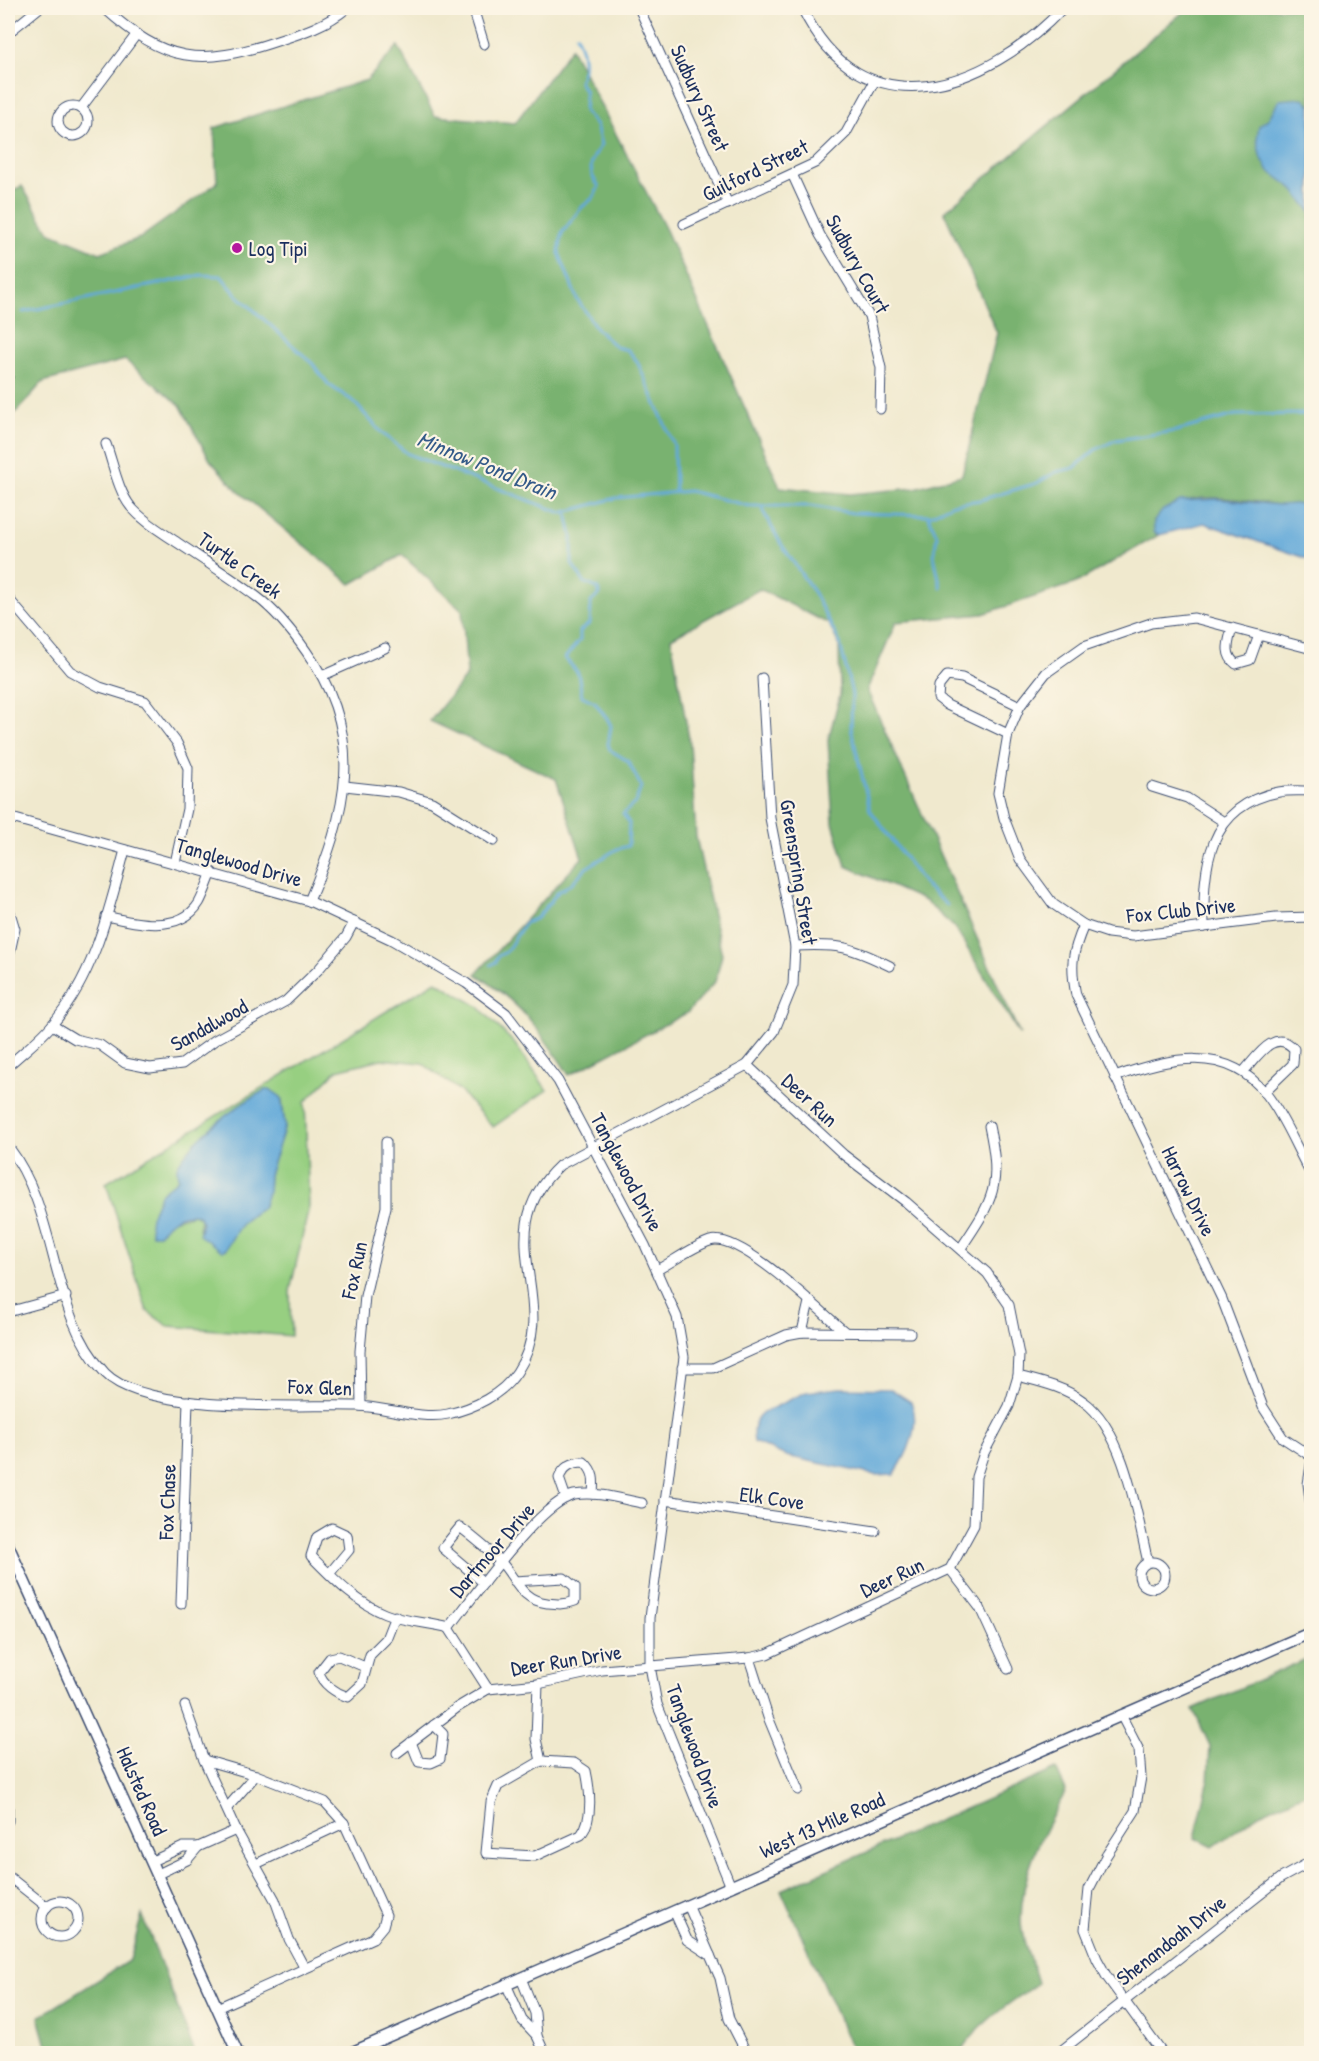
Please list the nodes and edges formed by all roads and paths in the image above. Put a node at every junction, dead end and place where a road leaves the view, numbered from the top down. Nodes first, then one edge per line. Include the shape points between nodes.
1 (39, 8) edge
2 (104, 8) edge
3 (347, 8) edge
4 (473, 8) edge
5 (639, 8) edge
6 (802, 8) edge
7 (1063, 8) edge
8 (8, 33) edge
9 (136, 35) junction
10 (484, 44) dead end
11 (874, 82) junction
12 (81, 108) dead end
13 (793, 176) junction
14 (728, 204) junction
15 (684, 224) dead end
16 (8, 344) edge
17 (8, 377) edge
18 (880, 409) dead end
19 (106, 444) dead end
20 (8, 598) edge
21 (1232, 628) junction
22 (1259, 635) junction
23 (385, 648) dead end
24 (1311, 649) edge
25 (324, 675) junction
26 (762, 678) dead end
27 (1020, 706) junction
28 (1008, 734) junction
29 (345, 786) junction
30 (1152, 787) dead end
31 (1311, 791) edge
32 (8, 817) edge
33 (1224, 822) junction
34 (494, 841) dead end
35 (126, 850) junction
36 (175, 863) junction
37 (212, 872) junction
38 (309, 901) junction
39 (8, 906) edge
40 (106, 916) junction
41 (1311, 917) edge
42 (354, 922) junction
43 (1084, 925) junction
44 (1204, 927) junction
45 (795, 946) junction
46 (8, 961) edge
47 (890, 966) dead end
48 (52, 1025) junction
49 (747, 1065) junction
50 (8, 1066) edge
51 (1244, 1071) junction
52 (1114, 1077) junction
53 (1264, 1092) junction
54 (989, 1126) dead end
55 (386, 1142) dead end
56 (8, 1146) edge
57 (593, 1147) junction
58 (1311, 1176) edge
59 (961, 1248) junction
60 (657, 1270) junction
61 (66, 1296) junction
62 (809, 1302) junction
63 (8, 1312) edge
64 (844, 1331) junction
65 (802, 1332) junction
66 (910, 1333) dead end
67 (682, 1368) junction
68 (1018, 1376) junction
69 (188, 1401) junction
70 (360, 1406) junction
71 (1311, 1458) edge
72 (593, 1494) junction
73 (566, 1498) junction
74 (665, 1500) junction
75 (642, 1503) dead end
76 (1311, 1514) edge
77 (874, 1531) dead end
78 (8, 1545) edge
79 (1148, 1562) dead end
80 (502, 1563) junction
81 (950, 1569) junction
82 (329, 1574) junction
83 (514, 1581) junction
84 (484, 1583) junction
85 (182, 1604) dead end
86 (395, 1616) junction
87 (449, 1628) junction
88 (1311, 1632) edge
89 (749, 1658) junction
90 (650, 1666) junction
91 (365, 1668) junction
92 (1008, 1668) dead end
93 (538, 1684) junction
94 (488, 1689) junction
95 (185, 1706) dead end
96 (1121, 1715) junction
97 (434, 1725) junction
98 (411, 1742) junction
99 (396, 1753) dead end
100 (204, 1760) junction
101 (541, 1761) junction
102 (256, 1775) junction
103 (798, 1790) dead end
104 (8, 1797) edge
105 (227, 1808) junction
106 (8, 1821) edge
107 (344, 1823) junction
108 (236, 1830) junction
109 (198, 1847) junction
110 (152, 1860) junction
111 (1311, 1861) edge
112 (256, 1864) junction
113 (158, 1874) junction
114 (8, 1876) edge
115 (731, 1887) junction
116 (688, 1905) junction
117 (47, 1907) dead end
118 (674, 1911) junction
119 (710, 1955) junction
120 (304, 1967) junction
121 (521, 1978) junction
122 (506, 1984) junction
123 (1125, 1999) junction
124 (217, 2008) junction
125 (537, 2036) junction
126 (238, 2054) edge
127 (348, 2054) edge
128 (545, 2054) edge
129 (747, 2054) edge
130 (1057, 2054) edge
131 (1163, 2054) edge

1 - 8 street
2 - 9 street
3 - 9 street via 303,33 207,58 161,49
4 - 10 street
5 - 14 street, Sudbury Street
6 - 11 street via 825,47
7 - 11 street via 1017,50 964,77 929,86
9 - 12 street
11 - 13 street, Guilford Street via 837,144
13 - 14 street, Guilford Street
13 - 18 street, Sudbury Court via 820,235 870,316 881,368
14 - 15 street, Guilford Street
16 - 17 street
19 - 25 street, Turtle Creek via 130,506 149,524 260,598 288,626
20 - 36 street via 70,671 100,687 145,701 177,743 188,768 187,809
21 - 22 street, Fox Club Drive
21 - 22 street via 1228,656 1236,664 1250,660
21 - 27 street, Fox Club Drive via 1194,618 1152,623 1113,634 1069,655 1047,673
22 - 24 street, Fox Club Drive
23 - 25 street
25 - 29 street, Turtle Creek via 344,747
26 - 45 street, Greenspring Street via 770,818
27 - 28 street, Fox Club Drive
27 - 28 street via 962,678 947,676 939,686 938,698 947,705
28 - 43 street, Fox Club Drive via 998,793 1020,859 1053,904
29 - 34 street via 399,792 432,802
29 - 38 street, Turtle Creek via 332,846
30 - 33 street via 1187,798
31 - 33 street via 1279,792 1250,803
32 - 35 street, Tanglewood Drive
33 - 44 street via 1212,845 1203,882
35 - 36 street, Tanglewood Drive
35 - 40 street
36 - 37 street, Tanglewood Drive
37 - 38 street, Tanglewood Drive
37 - 40 street via 198,904 180,919 138,924
38 - 42 street, Tanglewood Drive
39 - 46 street via 15,929
40 - 48 street via 88,965
41 - 44 street, Fox Club Drive
42 - 48 street, Sandalwood via 318,970 286,1000 215,1040 182,1064 150,1068 125,1063 100,1045 75,1039
42 - 57 street, Tanglewood Drive via 466,983 506,1013 558,1081
43 - 44 street, Fox Club Drive via 1132,936
43 - 52 street, Harrow Drive via 1071,967 1074,986
45 - 47 street via 836,944
45 - 49 street, Greenspring Street via 793,985 786,1004 774,1032
48 - 50 street
49 - 57 street, Greenspring Street
49 - 59 street, Deer Run via 844,1155
51 - 52 street via 1216,1061 1186,1059 1150,1064
51 - 53 street
51 - 53 street via 1269,1045 1278,1040 1288,1042 1294,1049 1293,1064
52 - 71 street, Harrow Drive via 1222,1299 1263,1407 1283,1438
53 - 58 street
54 - 59 street via 996,1158 995,1182 988,1207
55 - 70 street, Fox Run via 386,1208 365,1296
56 - 61 street, Fox Glen via 22,1166 46,1223
57 - 60 street, Tanglewood Drive
57 - 70 street, Fox Glen via 560,1165 545,1179 530,1206 524,1242 533,1298 532,1342 515,1375 481,1403 446,1415
59 - 68 street, Deer Run via 987,1273 1009,1305 1019,1355
60 - 62 street via 711,1240 728,1241 764,1263
60 - 67 street, Tanglewood Drive via 677,1317 684,1357
61 - 63 street
61 - 69 street, Fox Glen via 82,1344 107,1375 132,1389
62 - 64 street
62 - 65 street
64 - 65 street
64 - 66 street
65 - 67 street via 786,1335 713,1368
67 - 74 street, Tanglewood Drive
68 - 79 street via 1054,1385 1084,1401 1103,1422 1130,1490
68 - 81 street, Deer Run via 1009,1406 976,1477 974,1525
69 - 70 street, Fox Glen
69 - 85 street, Fox Chase
71 - 76 street
72 - 73 street, Dartmoor Drive
72 - 73 street, Dartmoor Drive via 591,1468 577,1462 559,1478
72 - 75 street, Dartmoor Drive
73 - 80 street, Dartmoor Drive via 541,1517
74 - 77 street, Elk Cove
74 - 90 street, Tanglewood Drive via 650,1617
78 - 110 street, Halsted Road
80 - 83 street
80 - 84 street, Dartmoor Drive
80 - 84 street via 460,1527 443,1548
81 - 89 street, Deer Run via 767,1654
81 - 92 street via 980,1608
82 - 82 street via 311,1556 317,1537 332,1528 347,1535 349,1550
82 - 86 street via 354,1597
83 - 83 street via 525,1596 540,1602 575,1601 575,1587 564,1578
84 - 87 street, Dartmoor Drive
86 - 87 street
86 - 91 street via 386,1640 370,1655
87 - 94 street, Deer Run Drive
88 - 96 street, West 13 Mile Road
89 - 90 street, Deer Run
89 - 103 street
90 - 93 street, Deer Run Drive via 602,1670
90 - 115 street, Tanglewood Drive via 657,1704
91 - 91 street via 362,1684 348,1697 337,1694 320,1677 330,1658 339,1656
93 - 94 street, Deer Run Drive
93 - 101 street via 536,1739
94 - 97 street, Deer Run Drive
95 - 100 street
96 - 115 street, West 13 Mile Road
96 - 123 street via 1139,1750 1141,1777 1135,1811 1089,1889 1085,1929 1097,1959
97 - 98 street, Deer Run Drive
97 - 98 street via 443,1734 440,1759 418,1762
98 - 99 street, Deer Run Drive
100 - 102 street
100 - 105 street
101 - 101 street via 574,1763 586,1771 590,1796 585,1829 581,1835 535,1856 486,1853 491,1802 498,1786
102 - 105 street
102 - 107 street via 326,1802
104 - 106 street
105 - 108 street
107 - 112 street
107 - 120 street via 386,1915 383,1926 373,1938
108 - 109 street
108 - 112 street
109 - 110 street via 183,1847
109 - 113 street via 187,1860
110 - 113 street, Halsted Road
111 - 123 street, Shenandoah Drive via 1281,1878
112 - 120 street
113 - 124 street, Halsted Road
114 - 117 street
115 - 116 street, West 13 Mile Road
116 - 118 street, West 13 Mile Road
116 - 119 street
118 - 119 street via 687,1940
118 - 121 street, West 13 Mile Road
119 - 129 street via 720,1978 729,2019
120 - 124 street
121 - 122 street, West 13 Mile Road
121 - 125 street via 536,2013
122 - 125 street via 522,2020
122 - 127 street, West 13 Mile Road
123 - 130 street, Shenandoah Drive
123 - 131 street
124 - 126 street, Halsted Road
125 - 128 street

